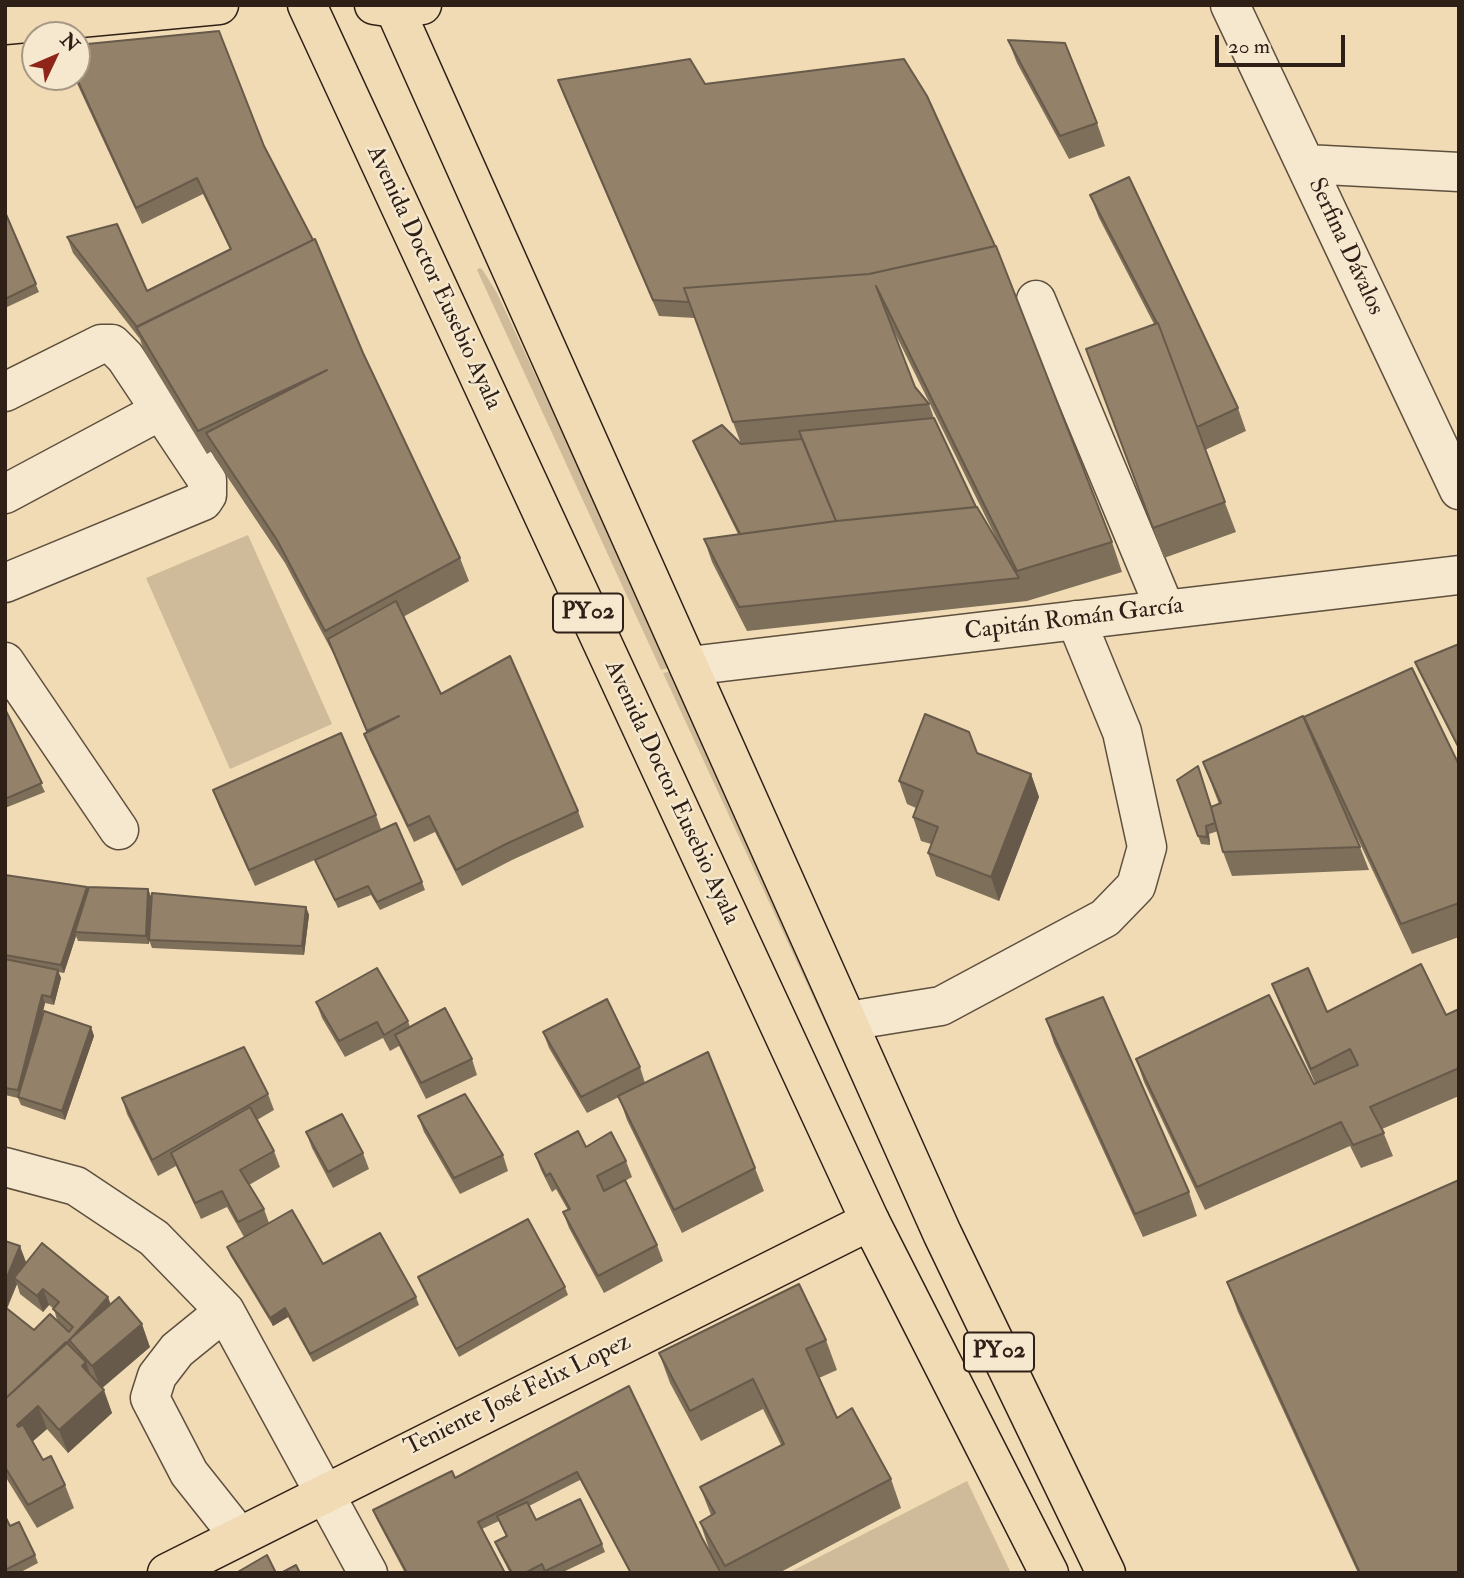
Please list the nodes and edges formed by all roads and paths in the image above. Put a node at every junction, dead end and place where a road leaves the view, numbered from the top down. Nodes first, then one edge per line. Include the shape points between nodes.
1 (219, 5) edge
2 (307, 5) edge
3 (1230, 5) edge
4 (396, 6) edge
5 (5, 25) edge
6 (1306, 164) junction
7 (1459, 172) edge
8 (1036, 300) dead end
9 (5, 392) edge
10 (160, 411) junction
11 (1459, 490) edge
12 (5, 494) edge
13 (1459, 575) edge
14 (5, 583) edge
15 (1165, 609) junction
16 (1076, 620) junction
17 (5, 662) edge
18 (689, 666) junction
19 (119, 830) dead end
20 (848, 1021) junction
21 (5, 1167) edge
22 (870, 1221) junction
23 (225, 1311) junction
24 (325, 1492) junction
25 (239, 1536) junction
26 (166, 1573) edge
27 (368, 1573) edge
28 (1049, 1573) edge
29 (1106, 1573) edge

1 - 5 main road
2 - 22 main road, Avenida Doctor Eusebio Ayala / PY02
3 - 6 street, Serfina Dávalos
4 - 18 main road, PY02
6 - 7 street
6 - 11 street, Serfina Dávalos
8 - 15 street
9 - 10 street via 101,344 112,344
10 - 12 street
10 - 14 street via 208,480 203,501
13 - 15 street, Capitán Román García
15 - 16 street, Capitán Román García
16 - 18 street, Capitán Román García
16 - 20 street via 1122,732 1147,847 1136,886 1105,918 941,1006
17 - 19 street
18 - 20 main road, PY02
20 - 29 main road, PY02 via 942,1233
21 - 23 street via 76,1186 154,1238
22 - 24 main road, Teniente José Felix Lopez
22 - 28 main road, Avenida Doctor Eusebio Ayala / PY02
23 - 24 street
23 - 25 street via 177,1350 157,1376 150,1398 189,1473
24 - 25 main road, Teniente José Felix Lopez
24 - 27 street
25 - 26 main road, Teniente José Felix Lopez

